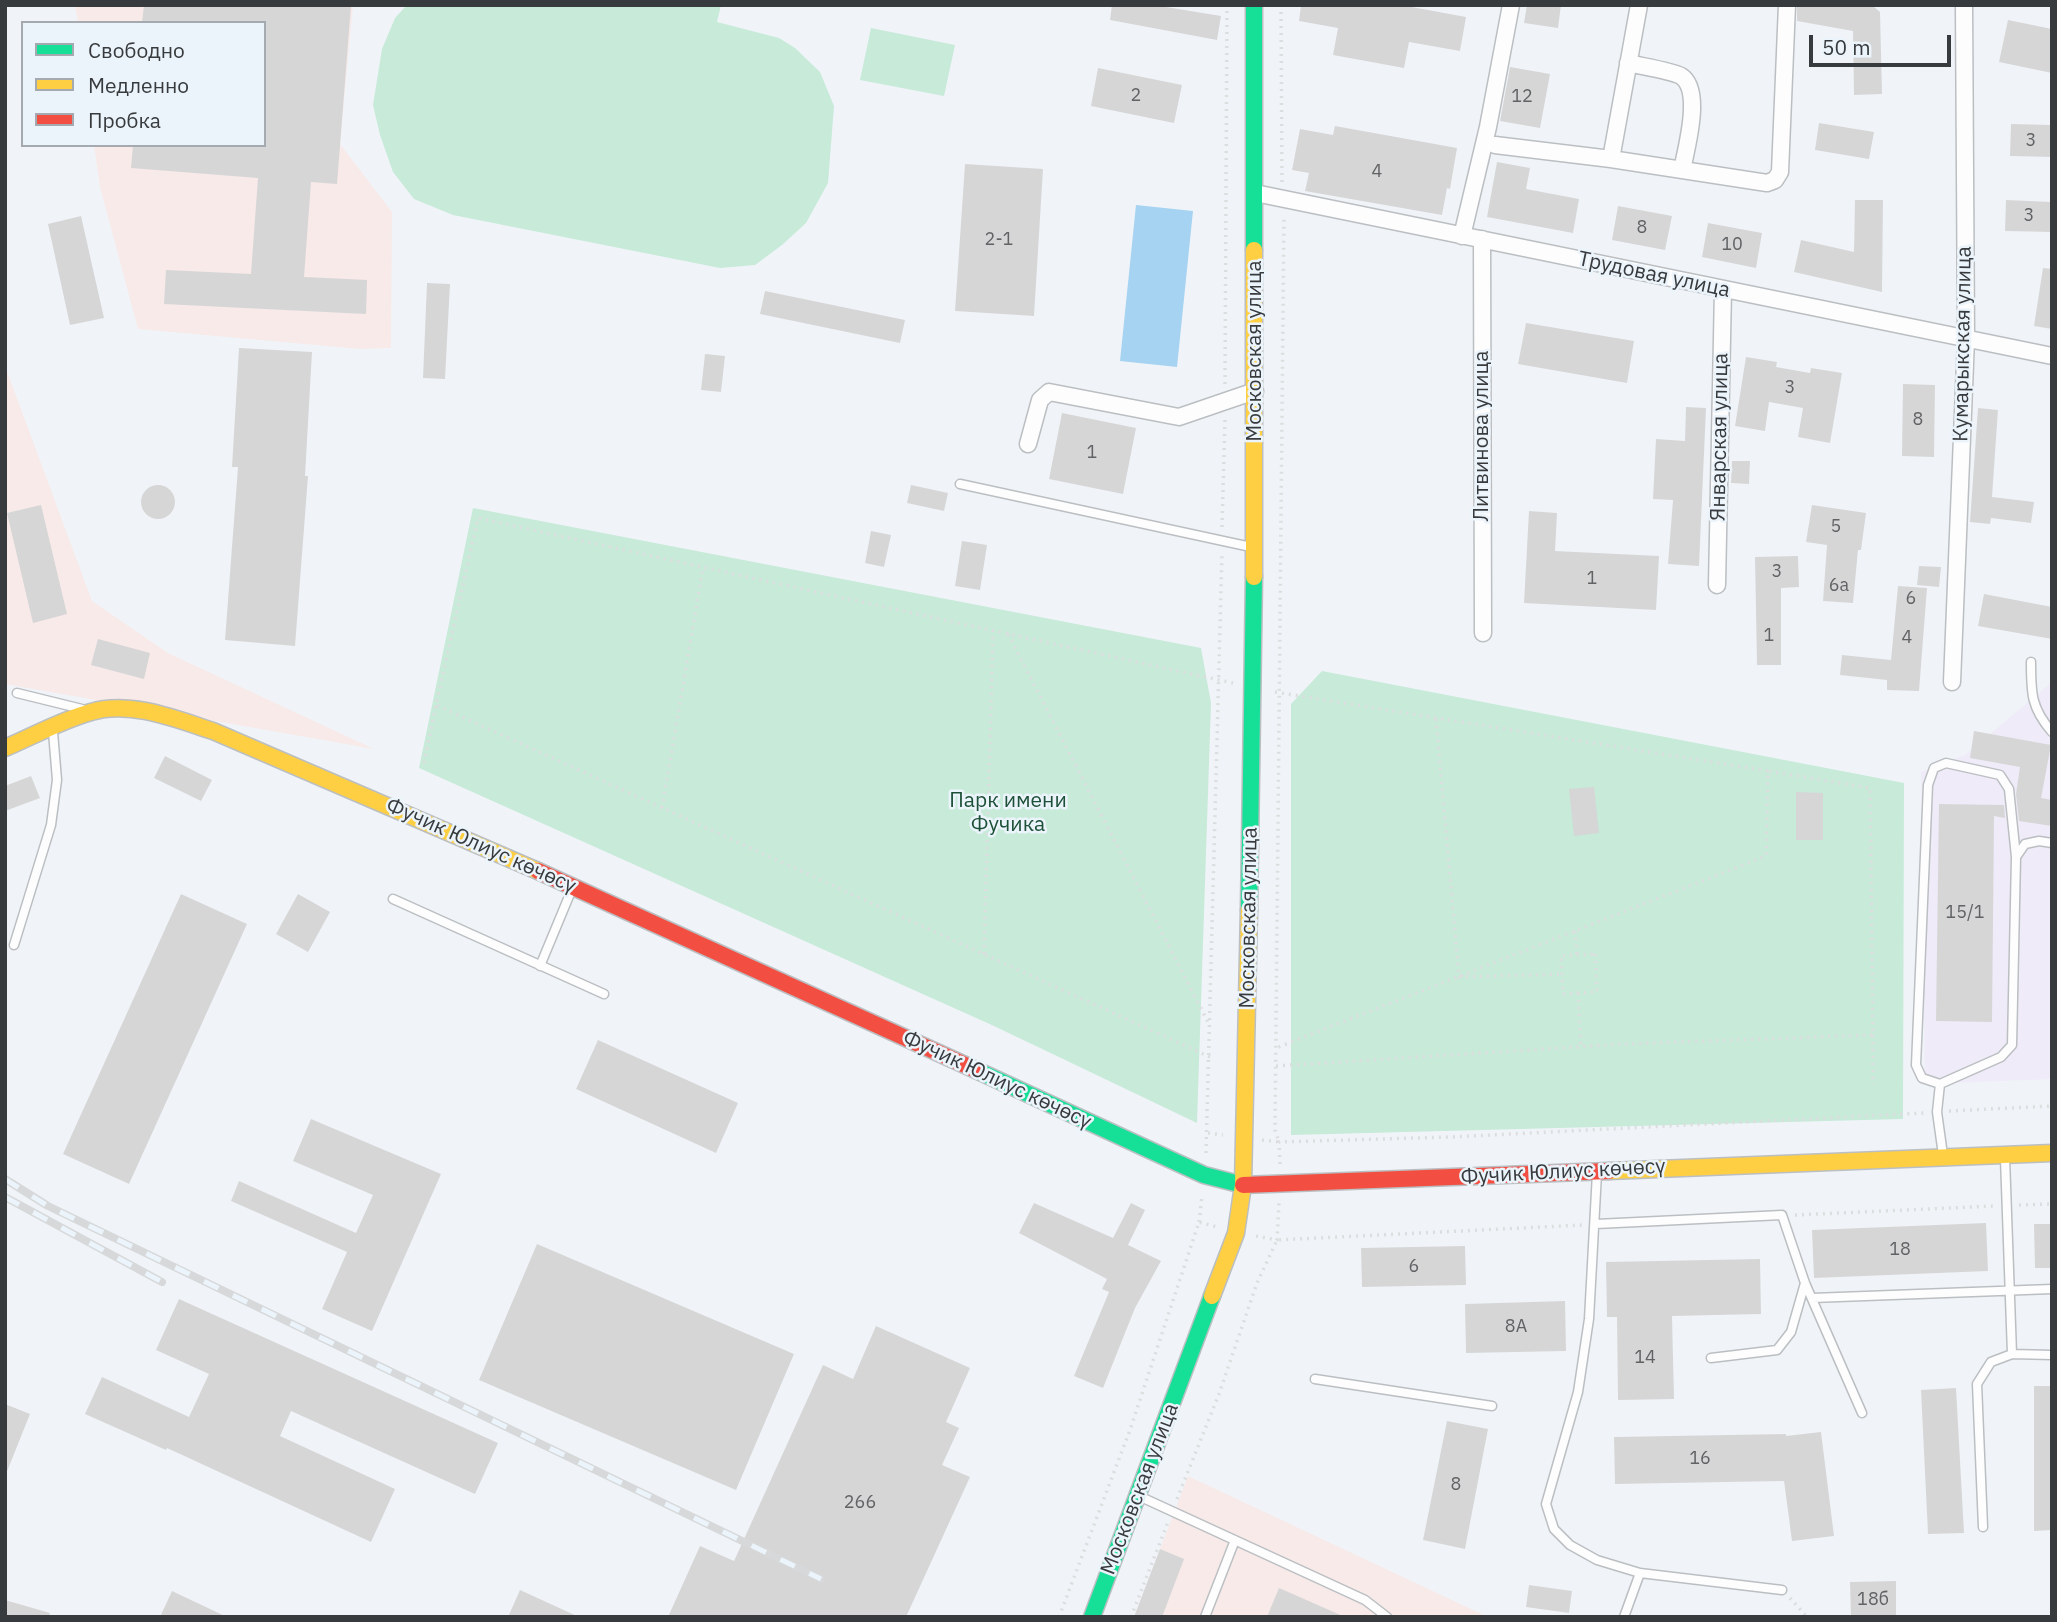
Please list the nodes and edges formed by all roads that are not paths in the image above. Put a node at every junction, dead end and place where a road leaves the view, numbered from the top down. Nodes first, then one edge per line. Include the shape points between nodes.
1 (1254, 5) edge
2 (1511, 5) edge
3 (1639, 5) edge
4 (1787, 5) edge
5 (1964, 5) edge
6 (1628, 63) junction
7 (1495, 145) dead end
8 (1611, 159) junction
9 (1682, 170) junction
10 (1255, 193) junction
11 (1462, 236) junction
12 (1482, 239) junction
13 (1723, 289) junction
14 (1966, 339) junction
15 (2052, 356) edge
16 (1255, 391) junction
17 (1028, 444) dead end
18 (960, 484) dead end
19 (1254, 548) junction
20 (1717, 585) dead end
21 (1483, 633) dead end
22 (2031, 663) dead end
23 (1952, 682) dead end
24 (17, 693) dead end
25 (92, 712) junction
26 (52, 729) junction
27 (2052, 732) edge
28 (5, 748) edge
29 (2052, 843) edge
30 (2016, 857) junction
31 (573, 886) junction
32 (393, 900) dead end
33 (14, 945) dead end
34 (540, 966) junction
35 (604, 994) dead end
36 (1940, 1084) junction
37 (2052, 1153) edge
38 (2005, 1155) junction
39 (1943, 1156) junction
40 (1597, 1170) junction
41 (1243, 1185) junction
42 (1595, 1224) junction
43 (1805, 1283) junction
44 (2052, 1289) edge
45 (2011, 1290) junction
46 (1812, 1298) junction
47 (2012, 1354) junction
48 (2052, 1355) edge
49 (1712, 1358) dead end
50 (1315, 1378) dead end
51 (1492, 1406) dead end
52 (1862, 1413) dead end
53 (1138, 1496) junction
54 (1983, 1527) dead end
55 (1236, 1540) junction
56 (1640, 1573) junction
57 (1782, 1590) road end
58 (1092, 1617) edge
59 (1205, 1617) edge
60 (1387, 1617) edge
61 (1624, 1617) edge

1 - 10 main road, Московская улица
2 - 11 street
3 - 6 street
4 - 9 street via 1776,180 1767,183
5 - 14 street, Кумарыкская улица
6 - 8 street
6 - 9 street via 1682,76 1690,88 1693,105
7 - 8 street
8 - 9 street
10 - 11 street, Трудовая улица
10 - 16 main road, Московская улица
11 - 12 street, Трудовая улица
12 - 13 street, Трудовая улица
12 - 21 street, Литвинова улица
13 - 14 street, Трудовая улица
13 - 20 street, Январская улица
14 - 15 street, Трудовая улица
14 - 23 street, Кумарыкская улица
16 - 17 street via 1179,417 1049,392 1040,400
16 - 19 main road, Московская улица
18 - 19 lane
19 - 41 main road, Московская улица
22 - 27 lane via 2031,694 2039,718
24 - 25 lane
25 - 26 main road, Фучик Юлиус көчөсү
25 - 31 main road, Фучик Юлиус көчөсү via 130,709 213,732
26 - 28 main road, Фучик Юлиус көчөсү
26 - 33 lane via 57,780 51,825
29 - 30 lane via 2025,845
30 - 36 lane via 2012,1045 2001,1057
30 - 36 lane via 2009,789 2000,775 1946,763 1934,768 1928,785 1916,1065 1922,1078
31 - 34 lane
31 - 41 main road, Фучик Юлиус көчөсү via 1204,1175
32 - 34 lane
34 - 35 lane
36 - 39 lane via 1937,1112
37 - 38 main road, Фучик Юлиус көчөсү
38 - 39 main road, Фучик Юлиус көчөсү
38 - 45 lane
39 - 40 main road, Фучик Юлиус көчөсү
40 - 41 main road, Фучик Юлиус көчөсү
40 - 42 lane
41 - 53 main road, Московская улица via 1236,1233
42 - 43 lane via 1782,1215
42 - 56 lane via 1589,1319 1578,1392 1546,1504 1554,1529 1570,1545 1597,1560
43 - 46 lane
43 - 49 lane via 1791,1332 1777,1350
44 - 45 lane
45 - 46 lane
45 - 47 lane
46 - 52 lane
47 - 48 lane
47 - 54 lane via 1991,1362 1977,1384
50 - 51 lane
53 - 55 lane
53 - 58 main road, Московская улица
55 - 59 lane
55 - 60 lane via 1365,1600
56 - 57 lane
56 - 61 lane

